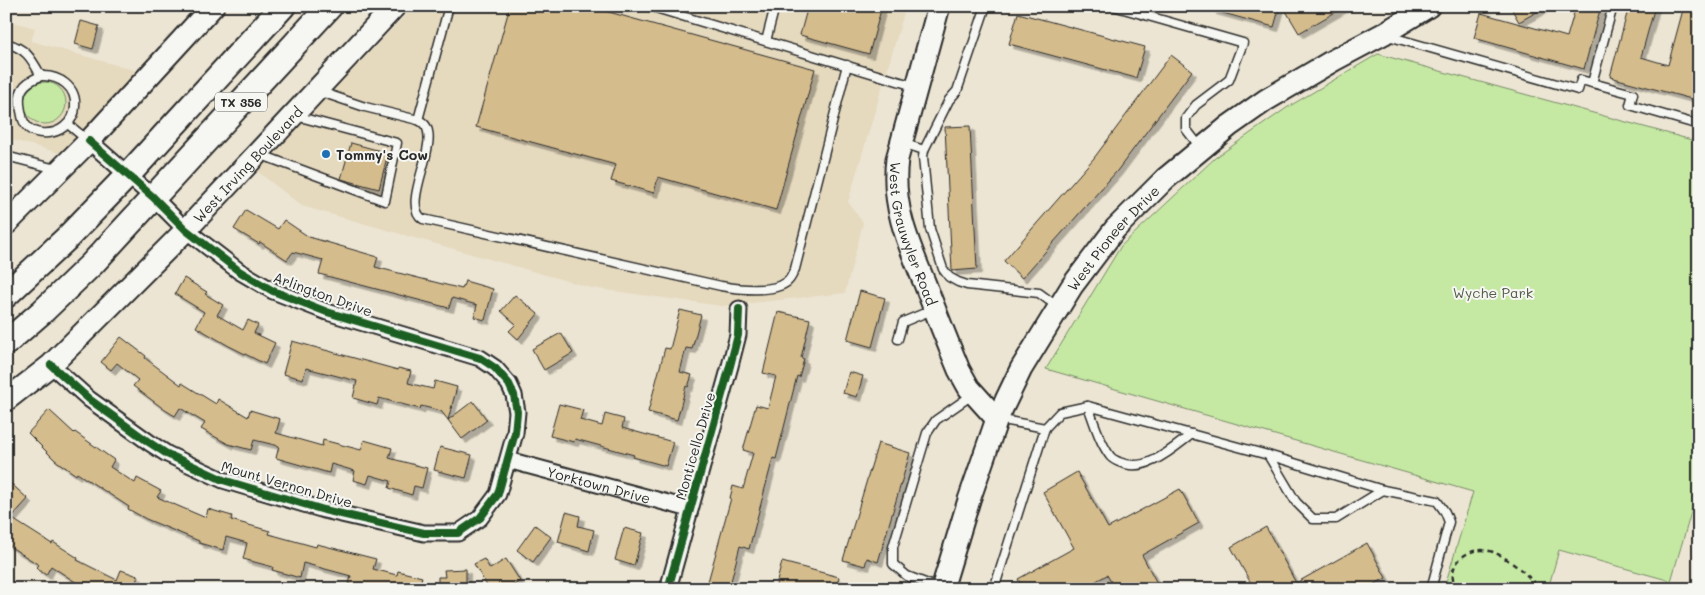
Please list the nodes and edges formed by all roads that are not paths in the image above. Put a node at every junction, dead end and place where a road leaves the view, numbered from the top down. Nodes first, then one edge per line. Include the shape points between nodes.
1 (213, 6) edge
2 (283, 6) edge
3 (330, 6) edge
4 (395, 6) edge
5 (449, 6) edge
6 (649, 6) edge
7 (775, 6) edge
8 (939, 6) edge
9 (986, 6) edge
10 (1113, 6) edge
11 (1429, 6) edge
12 (1613, 6) edge
13 (1383, 34) junction
14 (766, 41) junction
15 (6, 43) edge
16 (847, 65) junction
17 (41, 76) junction
18 (1592, 83) junction
19 (916, 86) junction
20 (316, 90) junction
21 (293, 115) junction
22 (418, 120) junction
23 (68, 124) junction
24 (1699, 125) edge
25 (89, 141) junction
26 (901, 142) junction
27 (1202, 148) junction
28 (924, 150) junction
29 (258, 153) junction
30 (6, 156) edge
31 (60, 170) junction
32 (127, 176) junction
33 (153, 197) junction
34 (6, 224) edge
35 (186, 230) junction
36 (6, 295) edge
37 (1058, 307) junction
38 (739, 309) dead end
39 (934, 309) junction
40 (898, 339) dead end
41 (6, 343) edge
42 (51, 364) junction
43 (974, 394) junction
44 (6, 400) edge
45 (1088, 406) junction
46 (997, 419) junction
47 (1045, 428) junction
48 (1192, 434) junction
49 (1268, 455) junction
50 (508, 460) junction
51 (1383, 490) junction
52 (690, 509) junction
53 (668, 589) edge
54 (942, 589) edge
55 (994, 589) edge
56 (1431, 589) edge

1 - 25 main road
2 - 32 main road, TX 356
3 - 33 main road, TX 356
4 - 20 main road, West Irving Boulevard
5 - 22 lane
6 - 14 lane
7 - 14 lane
8 - 19 main road, West Grauwyler Road
9 - 28 lane via 957,91 949,100
10 - 27 lane via 1243,43 1229,80 1196,105 1186,118 1186,129
11 - 13 main road, West Pioneer Drive
12 - 18 lane
13 - 18 lane via 1578,90 1581,80
13 - 27 main road, West Pioneer Drive via 1266,100
14 - 16 lane
15 - 17 lane via 20,47
16 - 19 lane
16 - 22 lane via 795,268 788,281 777,287 736,289 720,286 423,219 414,204 428,136 426,126
17 - 23 lane via 59,78 72,90 75,108
17 - 23 lane via 24,86 19,95 24,123 31,129 50,134
18 - 24 lane via 1633,94 1630,105
19 - 26 main road, West Grauwyler Road
20 - 21 main road, West Irving Boulevard
20 - 22 lane
21 - 29 main road, West Irving Boulevard
21 - 29 lane via 397,143 386,201
23 - 25 lane
25 - 31 main road
25 - 32 street, Arlington Drive
26 - 28 lane
26 - 39 main road, West Grauwyler Road via 895,174 898,206 906,238
27 - 37 main road, West Pioneer Drive via 1115,229
28 - 37 lane via 930,229 943,269 949,277 967,285 1039,293
29 - 35 main road, West Irving Boulevard
30 - 31 lane
31 - 34 main road
32 - 33 street, Arlington Drive
32 - 36 main road, TX 356
33 - 35 street, Arlington Drive
33 - 41 main road, TX 356 via 92,264
35 - 42 main road, West Irving Boulevard
35 - 50 street, Arlington Drive via 239,271 286,297 480,358 495,368 509,384 517,412
37 - 46 main road, West Pioneer Drive via 1028,356
38 - 52 street, Monticello Drive via 738,335
39 - 40 lane via 902,322
39 - 43 main road, West Grauwyler Road via 959,370
42 - 44 main road, West Irving Boulevard
42 - 50 street, Mount Vernon Drive via 89,399 150,443 204,472 243,487 324,510 424,533 458,533 480,518 498,494
43 - 46 main road, West Grauwyler Road
43 - 54 lane via 936,420 927,434 893,547 893,564 907,576
45 - 47 lane via 1060,412
45 - 48 lane
45 - 48 lane via 1111,458 1122,463 1147,463
46 - 47 lane
46 - 54 main road, West Pioneer Drive via 968,500
47 - 55 lane
48 - 49 lane
49 - 51 lane
49 - 51 lane via 1296,502 1313,519 1336,519
50 - 52 street, Yorktown Drive
51 - 56 lane via 1437,501 1445,512 1449,522
52 - 53 street, Monticello Drive

